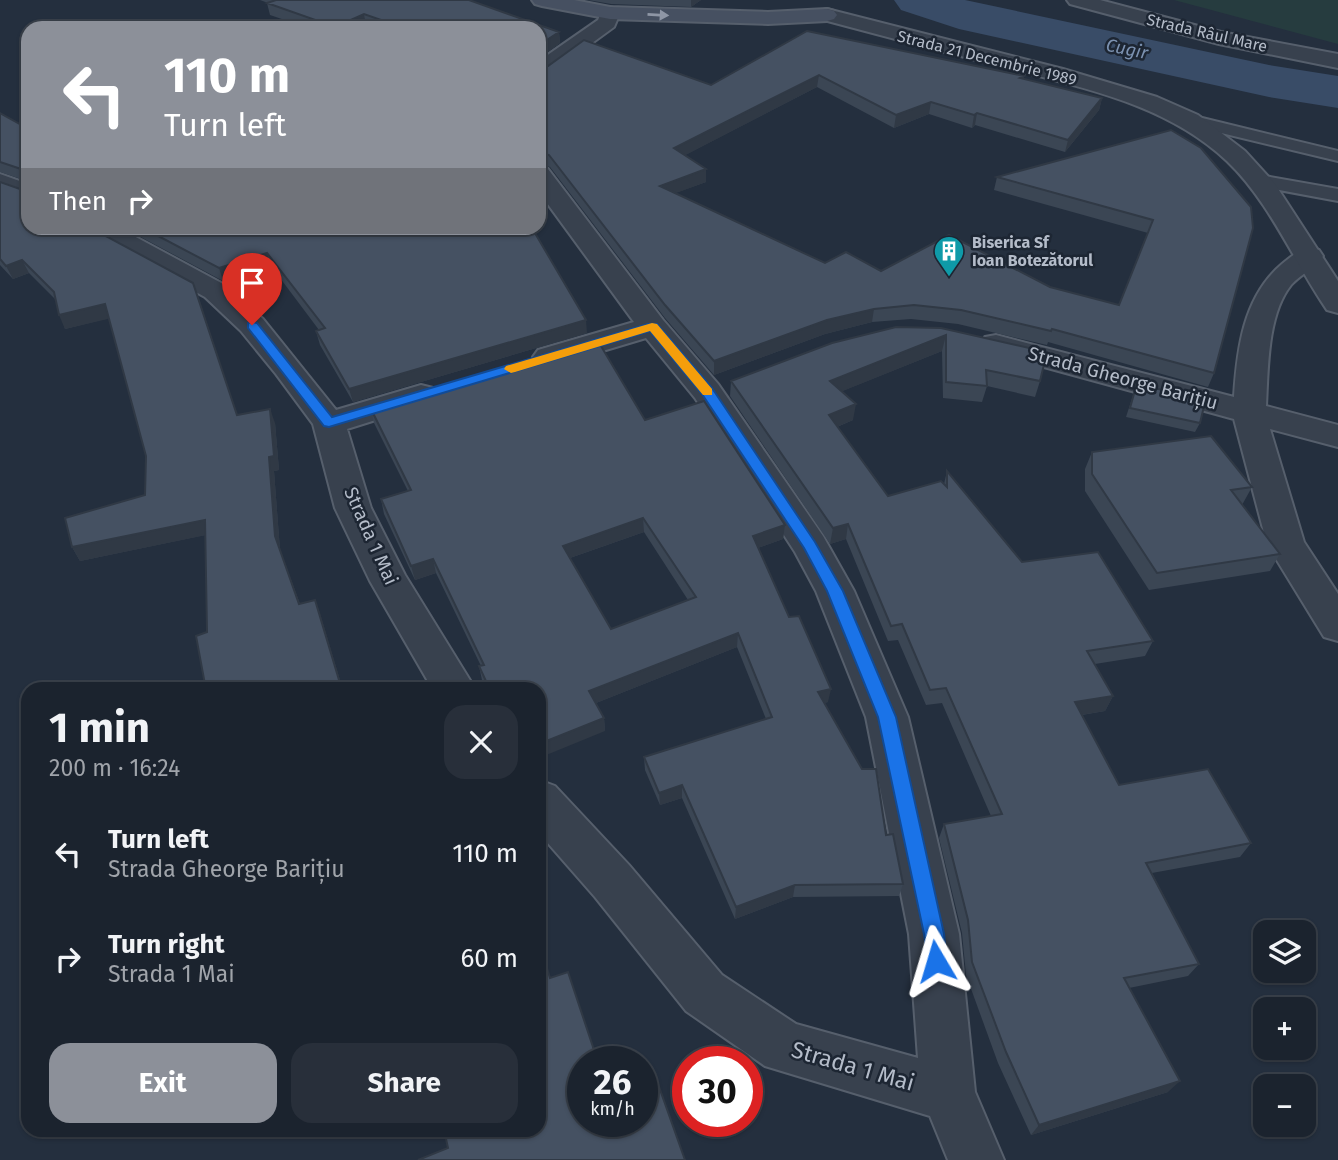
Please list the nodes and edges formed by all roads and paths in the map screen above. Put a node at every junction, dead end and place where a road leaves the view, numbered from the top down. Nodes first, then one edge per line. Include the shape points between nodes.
1 (542, 0) edge
2 (806, 0) edge
3 (854, 0) edge
4 (1077, 0) edge
5 (610, 13) junction
6 (827, 15) junction
7 (1338, 61) edge
8 (546, 66) edge
9 (1190, 120) junction
10 (1338, 156) edge
11 (1258, 181) junction
12 (0, 182) edge
13 (546, 183) edge
14 (21, 190) edge
15 (1338, 195) edge
16 (113, 235) edge
17 (1309, 256) junction
18 (1338, 304) edge
19 (652, 327) junction
20 (969, 338) edge
21 (523, 365) edge
22 (446, 388) edge
23 (1249, 413) junction
24 (329, 423) junction
25 (1338, 436) edge
26 (1338, 626) edge
27 (450, 682) edge
28 (546, 808) edge
29 (948, 1094) junction
30 (976, 1160) edge

1 - 5 main road, Strada 21 Decembrie 1989
2 - 6 main road
3 - 6 street
4 - 7 street, Strada Râul Mare via 1219,38
5 -> 6 main road, Strada 21 Decembrie 1989 via 768,19
5 - 8 street via 607,23
6 - 9 street, Strada 21 Decembrie 1989 via 1055,74 1149,102
9 - 10 lane
9 - 11 street, Strada 21 Decembrie 1989 via 1236,156
11 - 15 lane
11 - 17 street, Strada 21 Decembrie 1989
12 - 14 street
13 - 19 street
16 - 24 street, Strada 1 Mai via 215,292 252,325
17 - 18 street, Strada 21 Decembrie 1989
17 - 23 street via 1278,282 1264,311 1253,349
19 - 21 street
19 - 29 street via 720,387 835,591 887,717 934,934
20 - 23 street, Strada Gheorge Barițiu via 1087,365
22 - 24 street
23 - 25 street, Strada Gheorge Barițiu
23 - 26 street via 1286,544
24 - 27 street, Strada 1 Mai via 353,508 389,581
28 - 29 street, Strada 1 Mai via 704,993 784,1047
29 - 30 street

